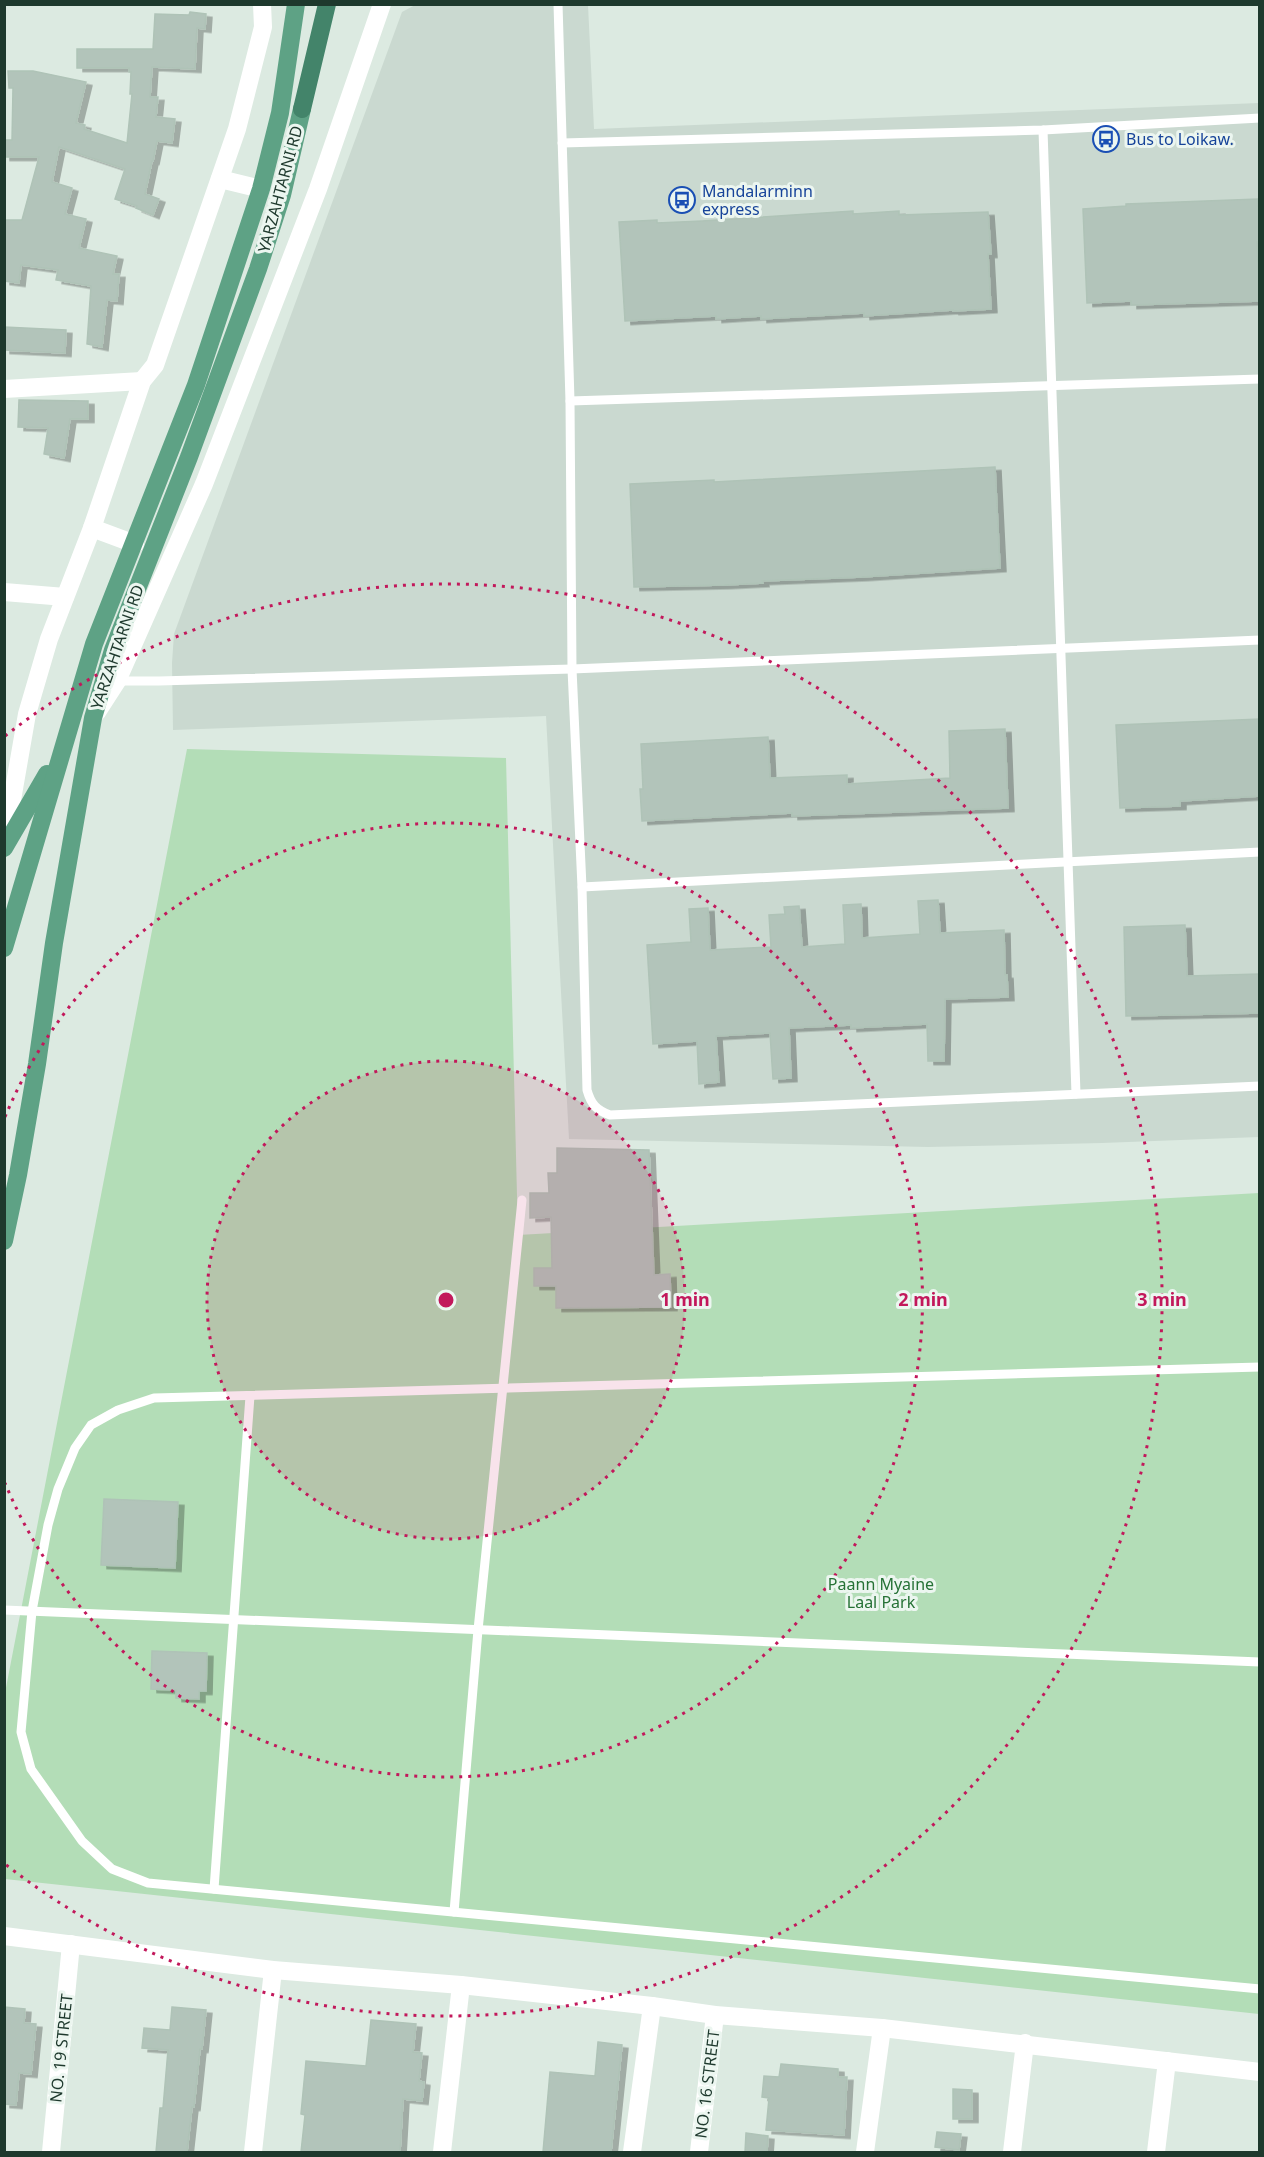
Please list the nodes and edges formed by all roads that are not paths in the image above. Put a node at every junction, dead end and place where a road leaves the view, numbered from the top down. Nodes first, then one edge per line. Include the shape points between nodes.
1 (262, 4) edge
2 (296, 4) edge
3 (314, 4) edge
4 (327, 4) edge
5 (382, 4) edge
6 (558, 4) edge
7 (302, 109) junction
8 (1260, 118) edge
9 (1042, 130) junction
10 (562, 144) junction
11 (220, 179) junction
12 (261, 189) junction
13 (1260, 379) edge
14 (142, 381) junction
15 (1053, 385) junction
16 (4, 389) edge
17 (570, 400) junction
18 (92, 528) junction
19 (135, 544) junction
20 (4, 592) edge
21 (65, 597) junction
22 (1260, 640) edge
23 (1062, 648) junction
24 (572, 669) junction
25 (117, 681) junction
26 (93, 718) junction
27 (60, 752) junction
28 (4, 847) edge
29 (1260, 852) edge
30 (1069, 862) junction
31 (582, 887) junction
32 (4, 948) edge
33 (1260, 1086) edge
34 (1076, 1094) junction
35 (522, 1200) dead end
36 (4, 1240) edge
37 (1260, 1367) edge
38 (502, 1389) junction
39 (250, 1395) junction
40 (4, 1610) edge
41 (32, 1611) junction
42 (233, 1620) junction
43 (478, 1630) junction
44 (1260, 1662) edge
45 (214, 1889) junction
46 (454, 1912) junction
47 (4, 1936) edge
48 (71, 1944) junction
49 (273, 1970) junction
50 (461, 1985) junction
51 (1260, 1989) edge
52 (652, 2006) junction
53 (715, 2015) junction
54 (882, 2028) junction
55 (1025, 2043) junction
56 (1167, 2061) junction
57 (1260, 2072) edge
58 (51, 2152) edge
59 (253, 2152) edge
60 (442, 2152) edge
61 (632, 2152) edge
62 (699, 2152) edge
63 (865, 2152) edge
64 (1012, 2152) edge
65 (1156, 2152) edge

1 - 11 street via 263,27
2 - 12 main road, YARZAHTARNI RD via 280,113
3 - 7 highway
4 - 7 highway
5 - 25 street via 318,189 204,484
6 - 10 lane
7 - 26 main road, YARZAHTARNI RD via 282,195 258,269 113,650
8 - 9 lane
9 - 10 lane
9 - 15 lane
10 - 17 lane
11 - 12 street
11 - 14 street via 155,365
12 - 19 main road, YARZAHTARNI RD via 196,386
13 - 15 lane
14 - 16 street
14 - 18 street
15 - 17 lane
15 - 23 lane
17 - 24 lane
18 - 19 street
18 - 21 street
19 - 27 main road, YARZAHTARNI RD via 94,644
20 - 21 street
21 - 28 street via 27,714
22 - 23 lane
23 - 24 lane
23 - 30 lane
24 - 25 lane
24 - 31 lane
25 - 26 street
26 - 27 main road
26 - 36 main road, YARZAHTARNI RD
27 - 28 main road
27 - 32 main road, YARZAHTARNI RD
29 - 30 lane
30 - 31 lane
30 - 34 lane
31 - 34 lane via 587,1090 590,1102 600,1111 610,1114
33 - 34 lane
35 - 38 lane
37 - 38 lane
38 - 39 lane
38 - 43 lane
39 - 41 lane via 154,1398 118,1410 91,1425 75,1448 58,1489
39 - 42 lane
40 - 41 lane
41 - 42 lane
41 - 45 lane via 21,1732 31,1769 82,1841 112,1869 148,1883
42 - 43 lane
42 - 45 lane
43 - 44 lane
43 - 46 lane
45 - 46 lane
46 - 51 lane
47 - 48 street
48 - 49 street
48 - 58 street, NO. 19 STREET
49 - 50 street
49 - 59 street
50 - 52 street
50 - 60 street
52 - 53 street
52 - 61 street
53 - 54 street
53 - 62 street, NO. 16 STREET
54 - 55 street
54 - 63 street
55 - 56 street
55 - 64 street
56 - 57 street
56 - 65 street

